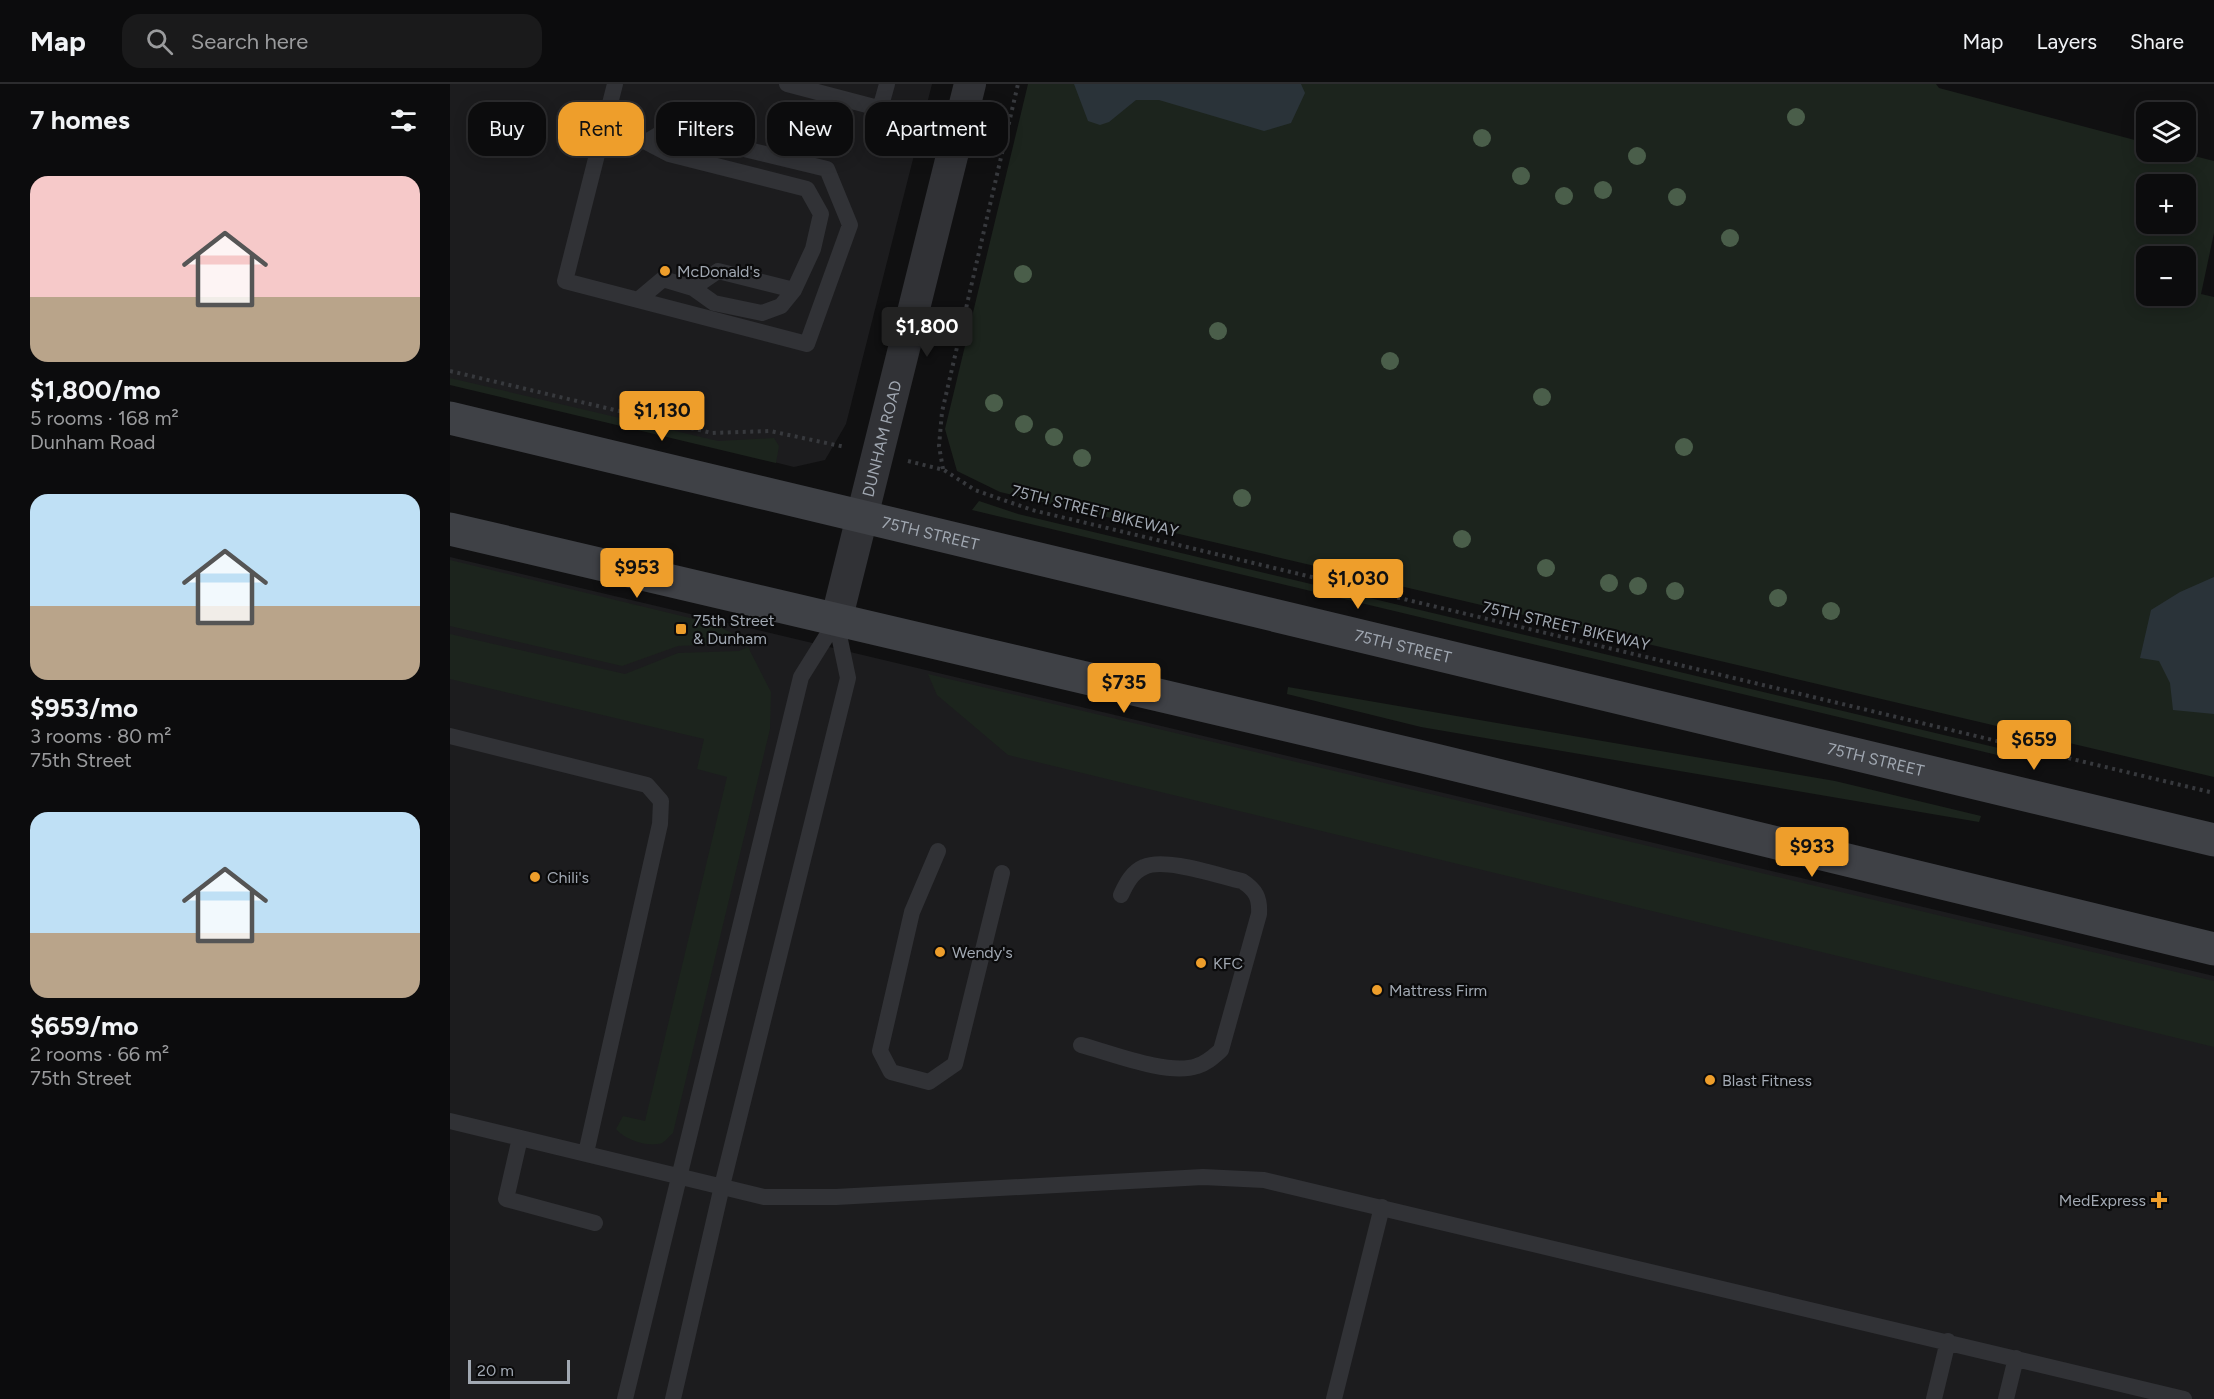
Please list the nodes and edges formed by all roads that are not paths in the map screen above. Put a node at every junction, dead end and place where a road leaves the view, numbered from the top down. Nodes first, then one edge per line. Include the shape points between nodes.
1 (615, 84) edge
2 (788, 84) edge
3 (887, 84) edge
4 (970, 84) edge
5 (610, 102) edge
6 (882, 102) edge
7 (965, 102) edge
8 (865, 105) edge
9 (646, 142) joint
10 (597, 156) edge
11 (951, 156) edge
12 (693, 288) junction
13 (794, 290) junction
14 (638, 300) junction
15 (450, 418) edge
16 (862, 516) junction
17 (450, 529) edge
18 (836, 621) junction
19 (450, 736) edge
20 (2214, 840) edge
21 (938, 851) dead end
22 (1002, 873) dead end
23 (1121, 896) dead end
24 (2214, 949) edge
25 (1081, 1045) dead end
26 (450, 1121) edge
27 (520, 1138) junction
28 (586, 1153) junction
29 (678, 1175) junction
30 (722, 1186) junction
31 (1382, 1207) junction
32 (595, 1224) dead end
33 (1948, 1341) junction
34 (2016, 1358) junction
35 (625, 1399) edge
36 (673, 1399) edge
37 (1334, 1399) edge
38 (1934, 1399) edge
39 (2006, 1399) edge
40 (2184, 1399) edge

1 - 5 lane
2 - 8 lane
3 - 6 lane
4 - 7 street, DUNHAM ROAD
9 - 13 lane via 669,154 807,189 821,214 813,249
9 - 14 lane via 666,130 827,169 850,225 807,344
10 - 14 lane via 565,281
11 - 16 street, DUNHAM ROAD
12 - 13 lane via 718,271
12 - 13 lane via 714,303 762,314 781,306
12 - 14 lane via 663,279
15 - 16 main road, 75TH STREET
16 - 18 street, DUNHAM ROAD
16 - 20 main road, 75TH STREET
17 - 18 main road
18 - 24 main road
18 - 29 lane via 801,677
18 - 30 lane via 848,678
19 - 28 lane via 647,785 661,801 660,824
21 - 22 lane via 912,912 880,1051 891,1071 929,1082 955,1064
23 - 25 lane via 1130,878 1145,866 1162,863 1242,881 1260,900 1259,914 1221,1050 1208,1062 1178,1069
26 - 27 lane
27 - 28 lane
27 - 32 lane via 506,1199
28 - 29 lane
29 - 30 lane
29 - 35 lane
30 - 31 lane via 764,1197 807,1198 1203,1177 1264,1180
30 - 36 lane
31 - 33 lane
31 - 37 lane
33 - 34 lane
33 - 38 lane
34 - 39 lane
34 - 40 lane

